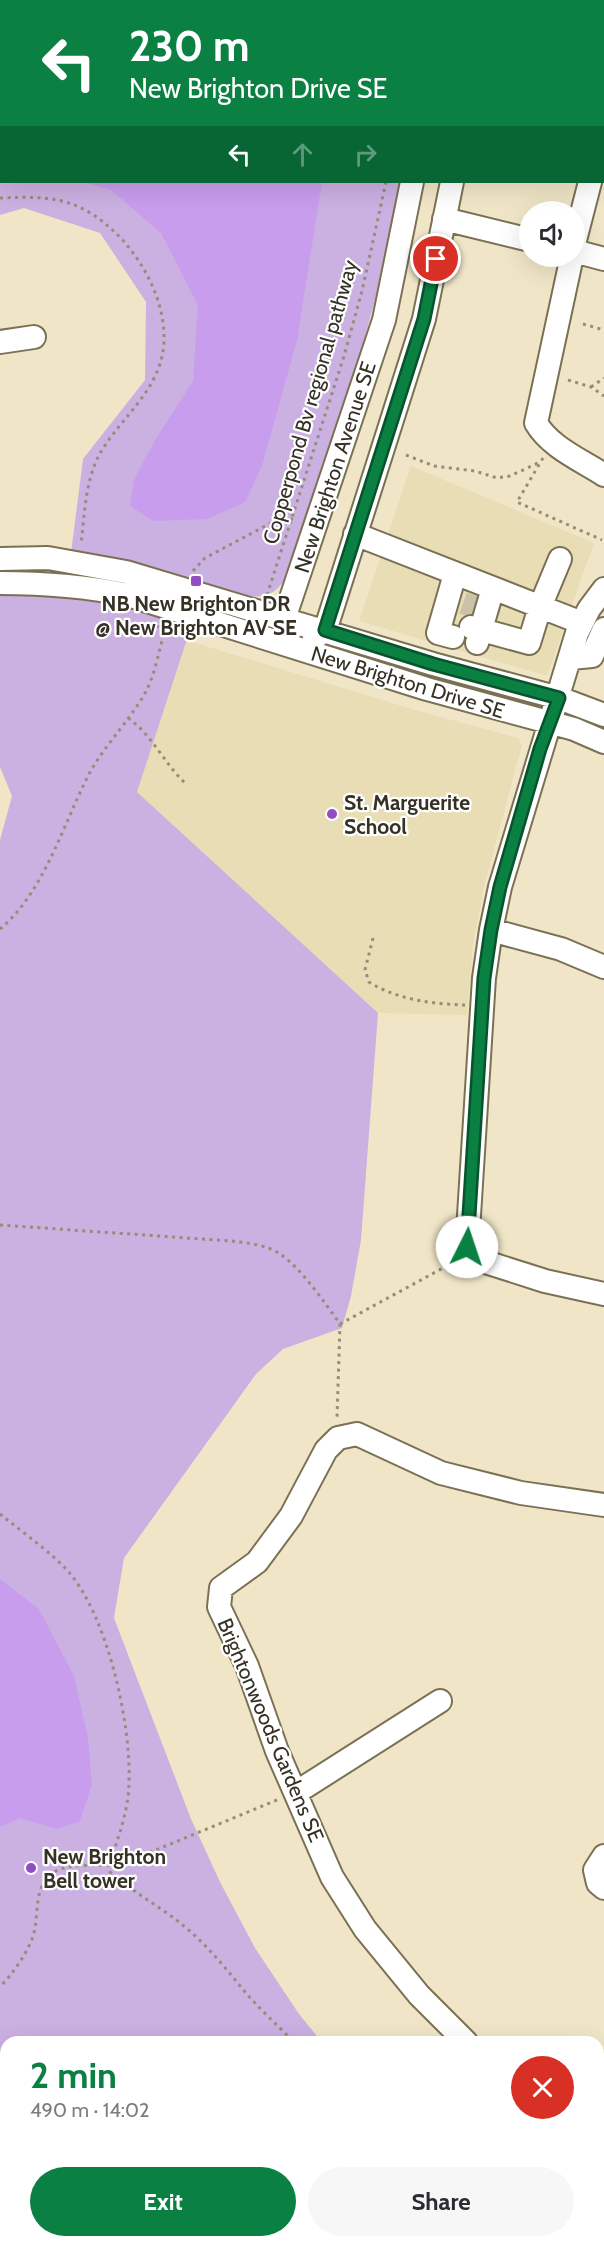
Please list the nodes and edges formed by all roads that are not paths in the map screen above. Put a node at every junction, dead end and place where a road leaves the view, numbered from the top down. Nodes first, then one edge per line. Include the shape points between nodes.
1 (412, 183) edge
2 (452, 183) edge
3 (590, 183) edge
4 (585, 201) edge
5 (444, 219) junction
6 (519, 237) edge
7 (585, 254) edge
8 (604, 259) edge
9 (570, 267) edge
10 (34, 337) dead end
11 (0, 342) edge
12 (604, 475) edge
13 (355, 534) junction
14 (0, 559) edge
15 (561, 560) dead end
16 (455, 574) junction
17 (0, 583) edge
18 (493, 588) junction
19 (604, 590) edge
20 (540, 607) junction
21 (284, 619) junction
22 (464, 620) junction
23 (582, 623) junction
24 (604, 629) edge
25 (325, 630) junction
26 (298, 649) junction
27 (571, 658) junction
28 (559, 698) junction
29 (604, 716) edge
30 (549, 723) junction
31 (604, 742) edge
32 (491, 930) junction
33 (604, 968) edge
34 (604, 1294) edge
35 (604, 1504) edge
36 (440, 1701) dead end
37 (297, 1792) junction
38 (604, 1856) edge
39 (604, 1888) edge
40 (460, 2036) edge

1 - 21 street, New Brighton Avenue SE via 384,320
2 - 5 street, New Brighton Avenue SE
3 - 4 street
5 - 6 street
5 - 13 street, New Brighton Avenue SE via 424,319
7 - 8 street
9 - 12 street via 536,423 542,434
10 - 11 street
13 - 16 street
13 - 25 street, New Brighton Avenue SE
14 - 21 street, New Brighton Drive SE via 48,558 100,566
15 - 20 street
16 - 18 street
16 - 22 street
17 - 26 street, New Brighton Drive SE via 97,588
18 - 20 street
18 - 22 street
19 - 23 street
20 - 22 street via 529,644
20 - 23 street
21 - 25 street, New Brighton Drive SE
21 - 26 street
23 - 27 street
24 - 27 street via 592,656
25 - 26 street
25 - 28 street, New Brighton Drive SE
26 - 30 street, New Brighton Drive SE
27 - 28 street
28 - 29 street, New Brighton Drive SE
28 - 30 street
30 - 31 street, New Brighton Drive SE
30 - 32 street
32 - 33 street via 561,949
32 - 34 street via 484,978 467,1247 473,1258 545,1281
35 - 37 street, Brightonwoods Gardens SE via 521,1494 441,1473 357,1434 338,1438 326,1450 291,1516 257,1562 221,1588 219,1607
36 - 37 street
37 - 40 street, Brightonwoods Gardens SE via 332,1877 365,1929 418,1995
38 - 39 street via 595,1870 598,1883

